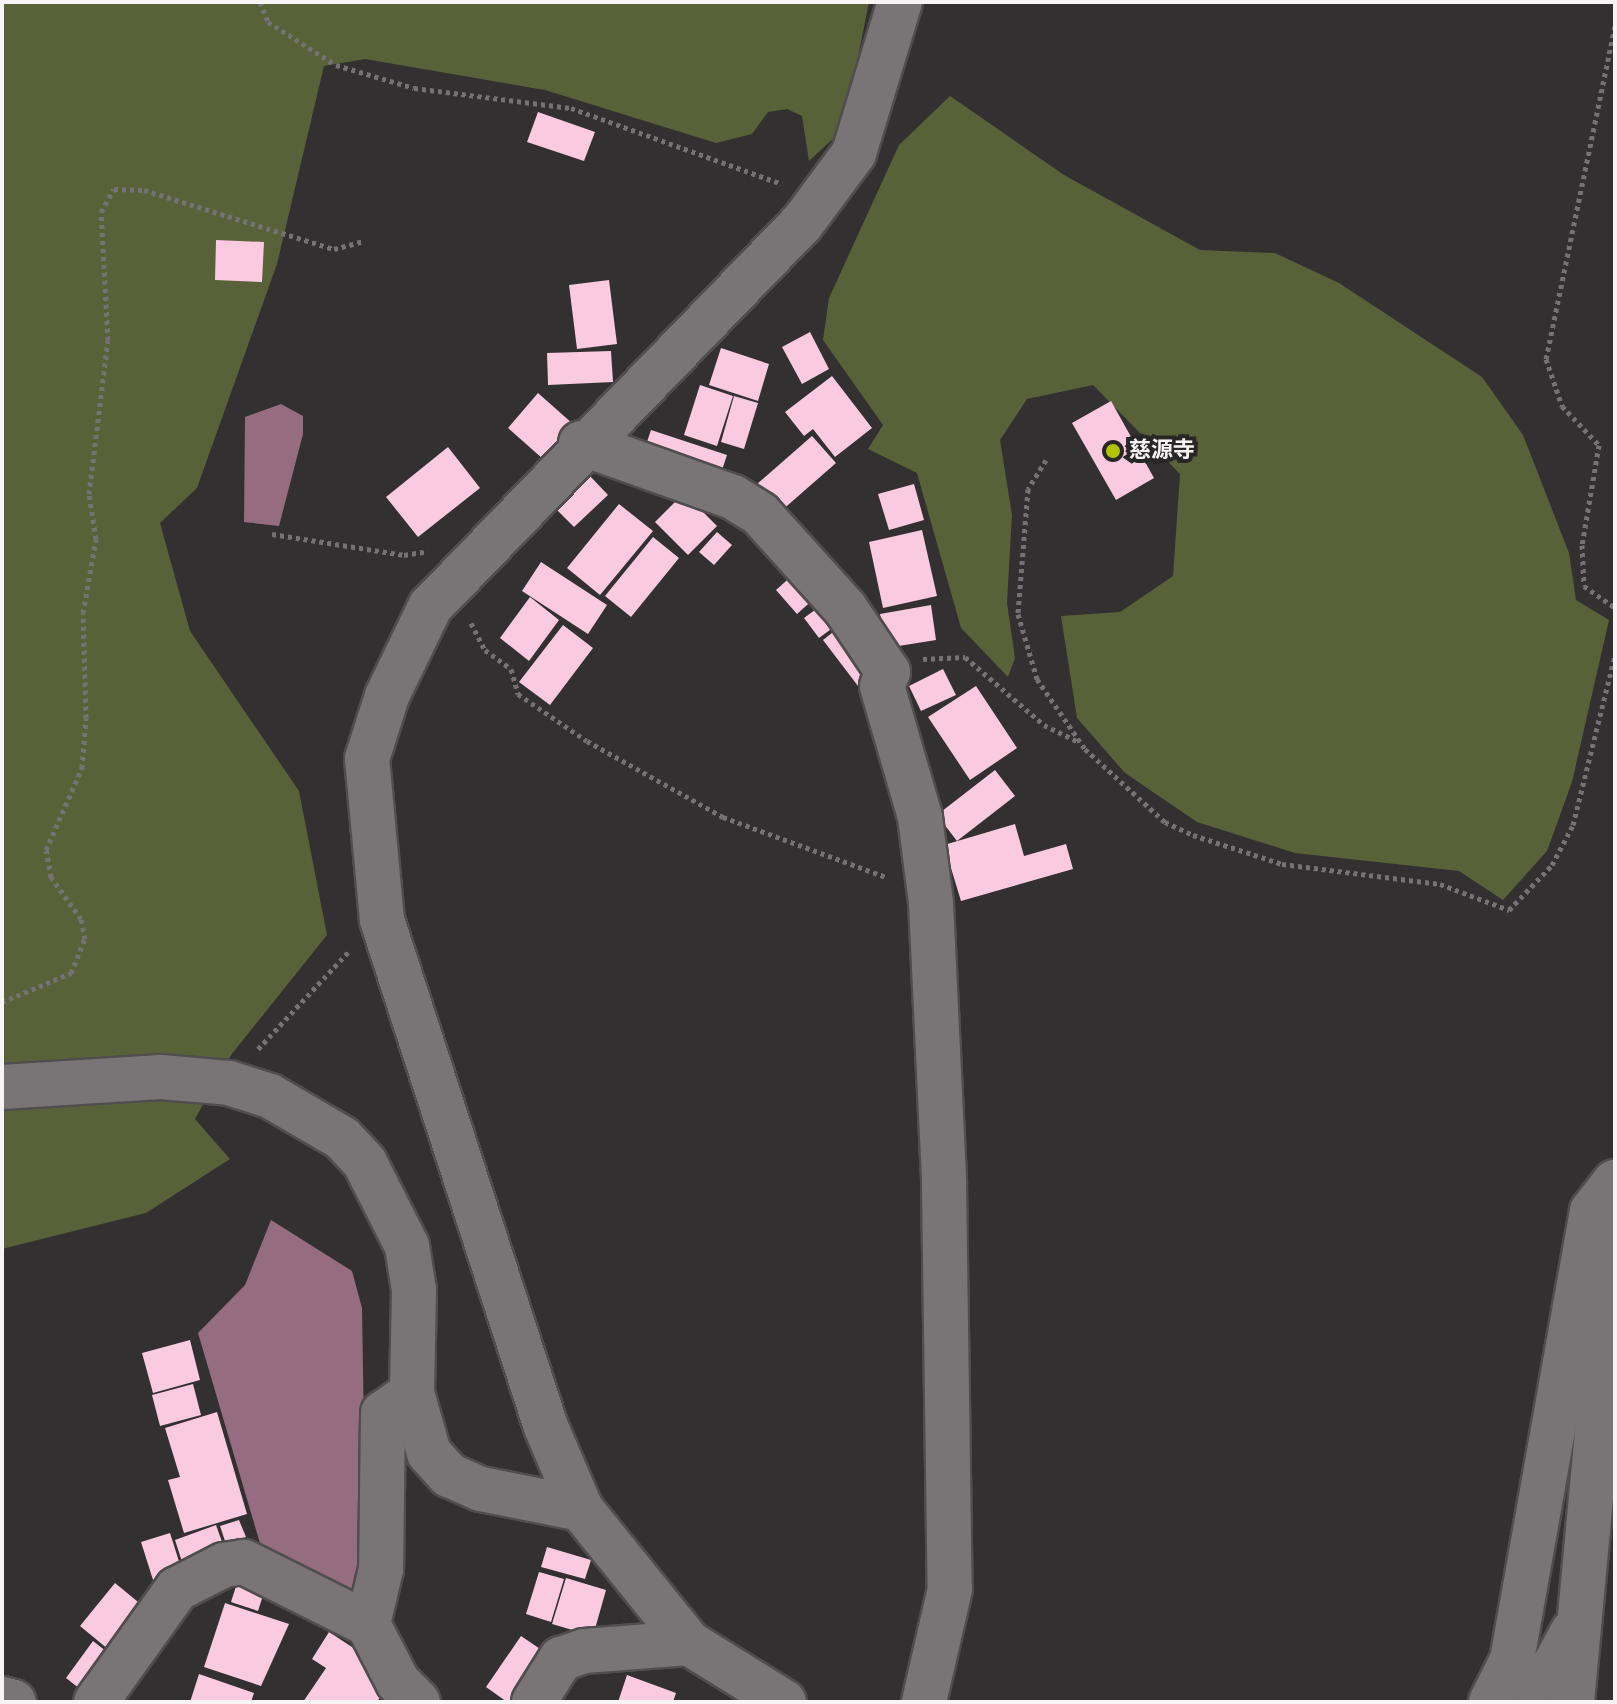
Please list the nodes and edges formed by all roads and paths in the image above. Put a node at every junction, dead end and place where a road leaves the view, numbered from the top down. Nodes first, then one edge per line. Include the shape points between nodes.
1 (260, 2) edge
2 (900, 2) edge
3 (1615, 26) edge
4 (821, 196) junction
5 (363, 241) dead end
6 (581, 443) junction
7 (1046, 460) dead end
8 (272, 534) dead end
9 (458, 577) junction
10 (1615, 608) edge
11 (1615, 655) edge
12 (888, 672) junction
13 (1080, 742) junction
14 (931, 903) junction
15 (382, 920) junction
16 (2, 1002) edge
17 (229, 1083) junction
18 (2, 1087) edge
19 (1615, 1182) edge
20 (1615, 1241) edge
21 (412, 1393) junction
22 (581, 1509) junction
23 (368, 1624) junction
24 (1579, 1626) junction
25 (689, 1643) junction
26 (2, 1699) edge
27 (14, 1702) edge
28 (96, 1702) edge
29 (418, 1702) edge
30 (534, 1702) edge
31 (784, 1702) edge
32 (924, 1702) edge
33 (1491, 1702) edge
34 (1534, 1702) edge
35 (1572, 1702) edge

1 - 4 path via 268,22 336,65 414,88 571,108 630,135
2 - 4 street via 854,153
3 - 10 path via 1546,359 1562,406 1599,445 1582,545 1584,586
4 - 6 street
5 - 16 path via 334,249 144,190 114,189 101,212 108,340 89,494 96,539 83,613 82,768 46,850 51,877 81,919 85,939 71,973
6 - 9 street
6 - 12 street via 733,497 760,514 869,637
7 - 13 path via 1028,489 1018,614 1037,679
8 - 9 path via 404,555 429,551 446,557
9 - 14 path via 485,650 511,669 518,694 723,817 904,884
9 - 15 street via 424,620 387,696 367,759
11 - 13 path via 1573,825 1552,865 1509,910 1440,884 1282,864 1193,835 1165,822
12 - 13 path via 945,653 965,657 1051,730
12 - 14 street via 882,686 920,817
14 - 32 street via 950,1589
15 - 17 path
15 - 22 street via 542,1415
17 - 18 street via 161,1077
17 - 21 street via 302,1112 365,1163 407,1246 415,1305
19 - 33 street via 1592,1211 1512,1660
20 - 24 street
21 - 22 street via 429,1453 449,1475 515,1499
21 - 23 street via 383,1413 381,1569
22 - 25 street
23 - 28 street via 244,1562 224,1565 177,1589
23 - 29 street via 398,1682
24 - 34 street
24 - 35 street
25 - 30 street via 584,1651 561,1659
25 - 31 street
26 - 27 street

